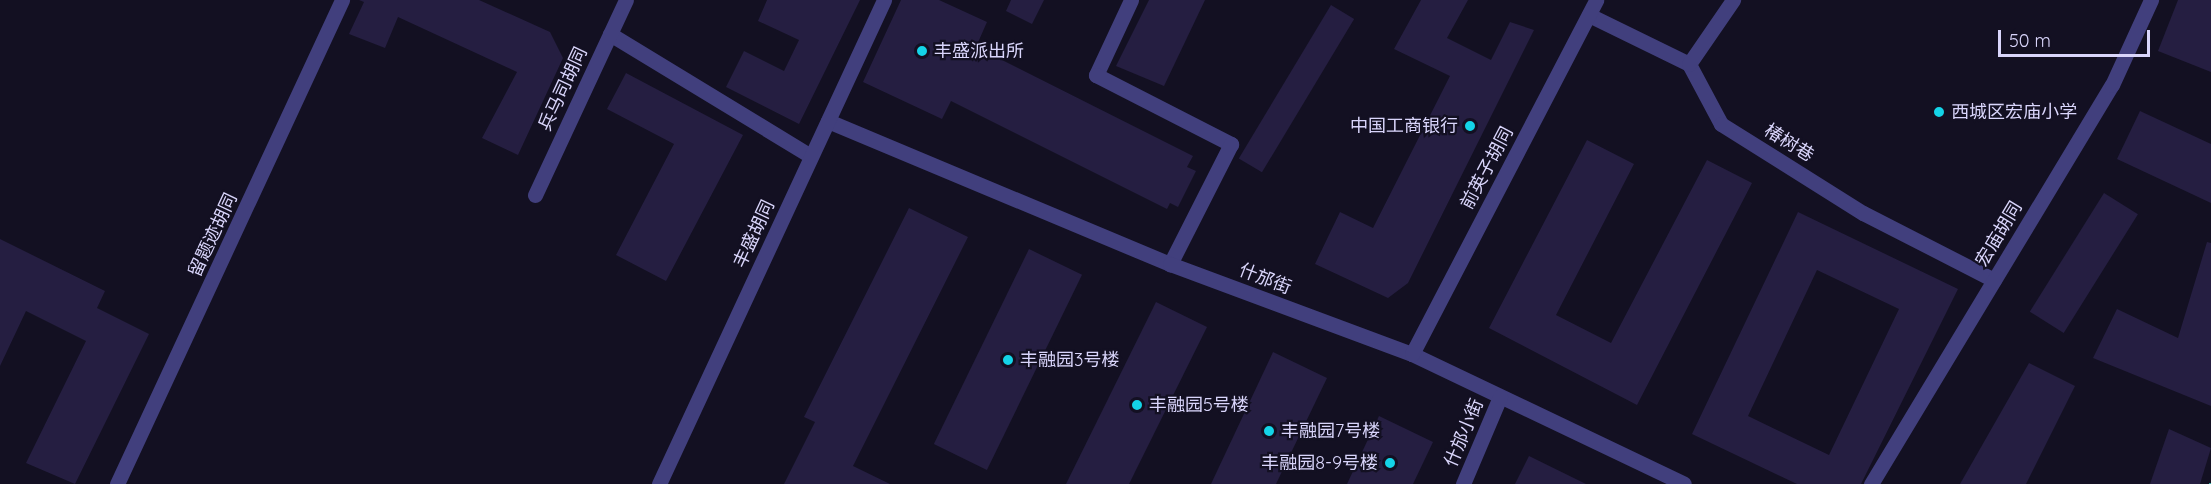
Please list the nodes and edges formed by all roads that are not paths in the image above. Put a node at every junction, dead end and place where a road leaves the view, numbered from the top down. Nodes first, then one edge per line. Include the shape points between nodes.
1 (342, 0) edge
2 (626, 0) edge
3 (884, 0) edge
4 (1131, 0) edge
5 (1596, 0) edge
6 (1733, 0) edge
7 (2151, 0) edge
8 (1589, 15) junction
9 (610, 34) junction
10 (1689, 64) junction
11 (828, 121) junction
12 (811, 156) junction
13 (535, 195) dead end
14 (1170, 264) junction
15 (1994, 280) junction
16 (1412, 354) junction
17 (1500, 397) junction
18 (117, 484) edge
19 (659, 484) edge
20 (1463, 484) edge
21 (1684, 484) edge
22 (1871, 484) edge

1 - 18 street, 留题迹胡同
2 - 9 street, 兵马司胡同
3 - 11 street, 丰盛胡同
4 - 14 street via 1096,75 1231,144
5 - 8 street, 前英子胡同
6 - 10 street
7 - 15 street, 宏庙胡同 via 2112,85
8 - 10 street
8 - 16 street, 前英子胡同
9 - 12 street
9 - 13 street, 兵马司胡同
10 - 15 street, 椿树巷 via 1721,124 1863,213
11 - 12 street, 丰盛胡同
11 - 14 street, 什邡街
12 - 19 street, 丰盛胡同
14 - 16 street, 什邡街
15 - 22 street, 宏庙胡同
16 - 17 street, 什邡街
17 - 20 street, 什邡小街
17 - 21 street, 什邡街

